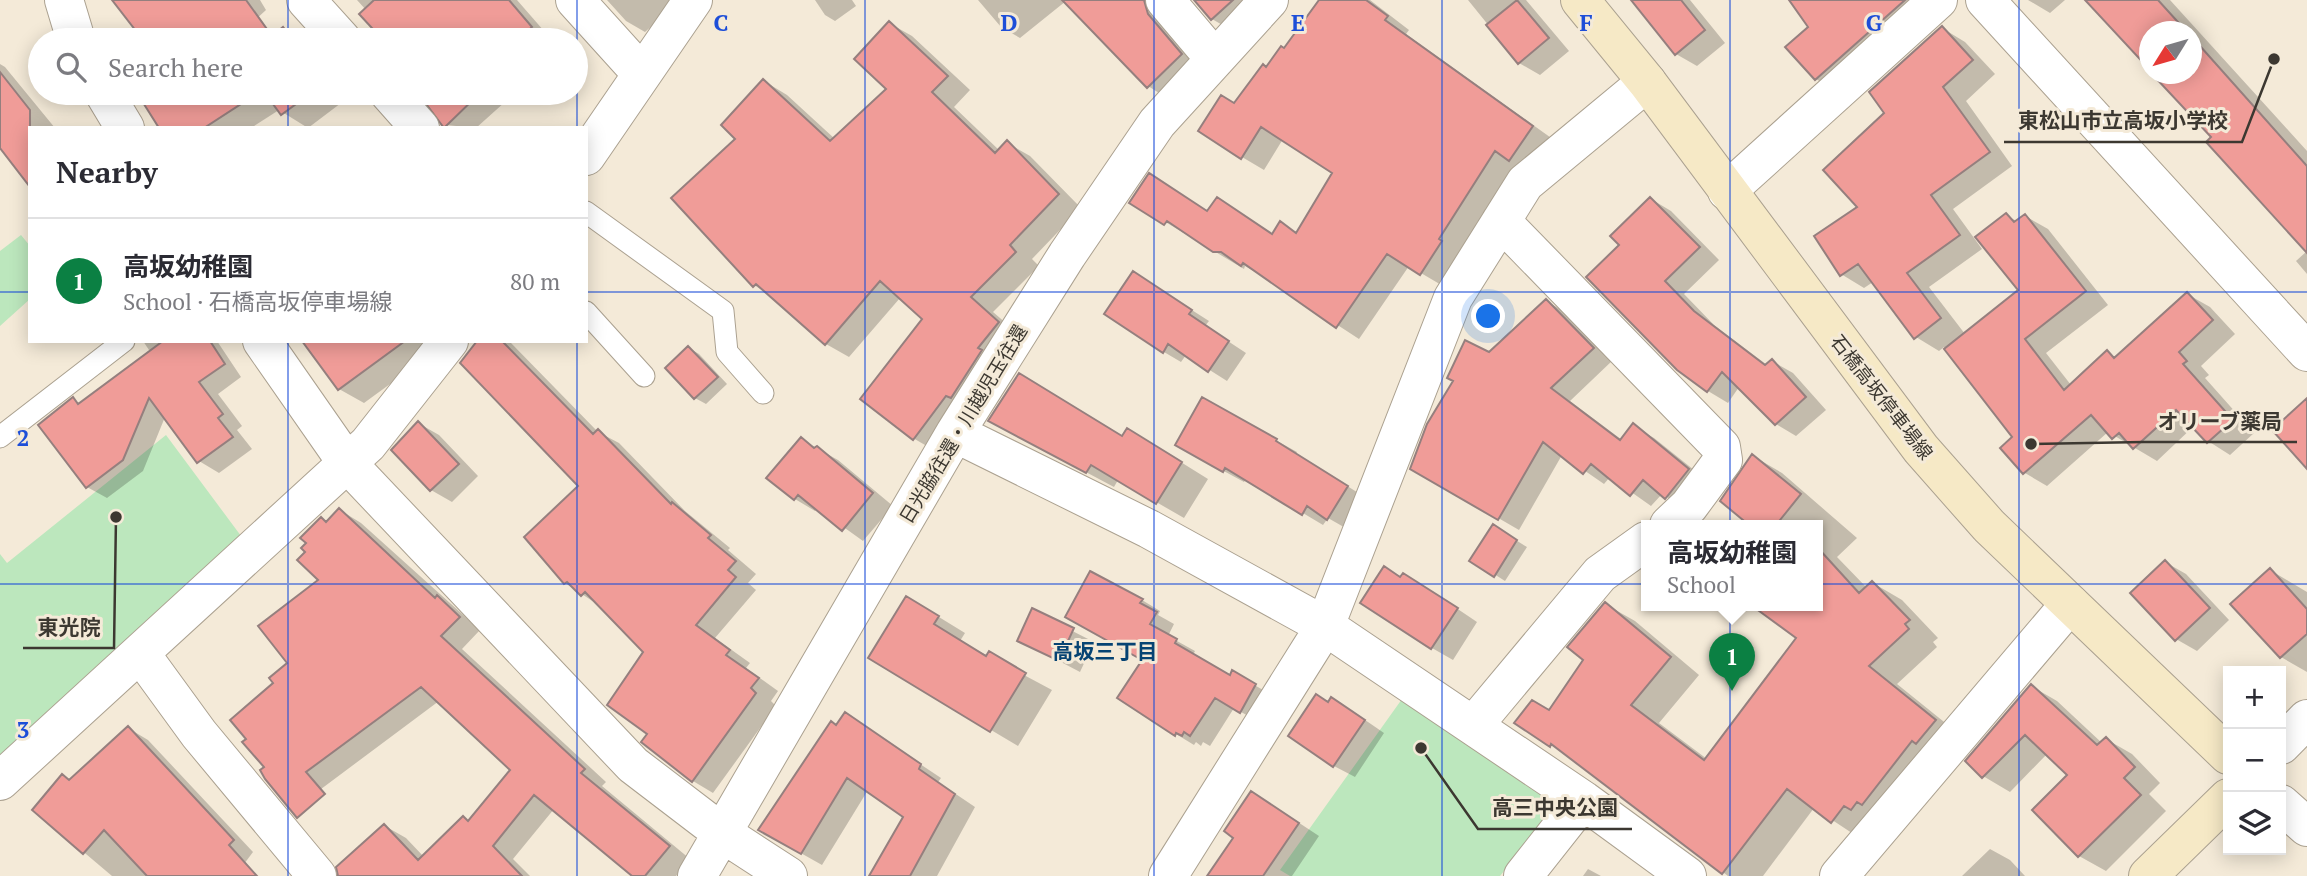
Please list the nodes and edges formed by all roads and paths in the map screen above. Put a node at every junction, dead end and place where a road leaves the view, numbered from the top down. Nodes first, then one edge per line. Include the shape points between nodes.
1 (64, 0) edge
2 (306, 0) edge
3 (575, 0) edge
4 (693, 0) edge
5 (1165, 0) edge
6 (1269, 0) edge
7 (1580, 0) edge
8 (1938, 0) edge
9 (1985, 0) edge
10 (72, 28) edge
11 (331, 28) edge
12 (1214, 58) junction
13 (641, 74) junction
14 (1647, 82) junction
15 (111, 105) edge
16 (400, 105) edge
17 (124, 126) edge
18 (418, 126) edge
19 (588, 153) edge
20 (1727, 191) junction
21 (588, 213) edge
22 (1502, 221) junction
23 (588, 315) edge
24 (121, 343) edge
25 (263, 343) edge
26 (447, 343) edge
27 (2307, 352) edge
28 (644, 376) dead end
29 (763, 393) dead end
30 (955, 433) junction
31 (0, 437) edge
32 (348, 463) junction
33 (1674, 520) edge
34 (1641, 545) edge
35 (2070, 604) junction
36 (1325, 626) junction
37 (140, 653) junction
38 (2307, 719) edge
39 (1473, 726) junction
40 (2286, 741) edge
41 (2223, 750) edge
42 (0, 781) edge
43 (1583, 800) junction
44 (2223, 803) edge
45 (2286, 808) edge
46 (2307, 827) edge
47 (722, 834) junction
48 (317, 876) edge
49 (697, 876) edge
50 (788, 876) edge
51 (1168, 876) edge
52 (1522, 876) edge
53 (1687, 876) edge
54 (1839, 876) edge
55 (2148, 876) edge

1 - 10 street
2 - 11 street
3 - 13 street
4 - 13 street
5 - 12 street
6 - 12 street, 日光脇往還・川越児玉往還
7 - 14 main road, 石橋高坂停車場線
8 - 20 street
9 - 27 street
12 - 30 street, 日光脇往還・川越児玉往還 via 1128,163
13 - 19 street
14 - 20 main road, 石橋高坂停車場線
14 - 22 street via 1525,183
15 - 17 street
16 - 18 street
20 - 35 main road, 石橋高坂停車場線 via 1921,449 1989,526
21 - 29 lane via 723,312 727,352
22 - 33 street via 1721,447 1723,460
22 - 36 street via 1453,298
23 - 28 lane
24 - 31 lane
25 - 32 street
26 - 32 street
30 - 36 street via 1149,529
30 - 47 street, 日光脇往還・川越児玉往還
32 - 37 street
32 - 47 street via 633,765
34 - 39 street via 1600,574
35 - 41 main road, 石橋高坂停車場線
35 - 54 street
36 - 39 street
36 - 51 street
37 - 42 street
37 - 48 street via 199,734
38 - 40 street
39 - 43 street
43 - 52 street
43 - 53 street
44 - 55 main road
45 - 46 street
47 - 49 street, 日光脇往還・川越児玉往還
47 - 50 street

